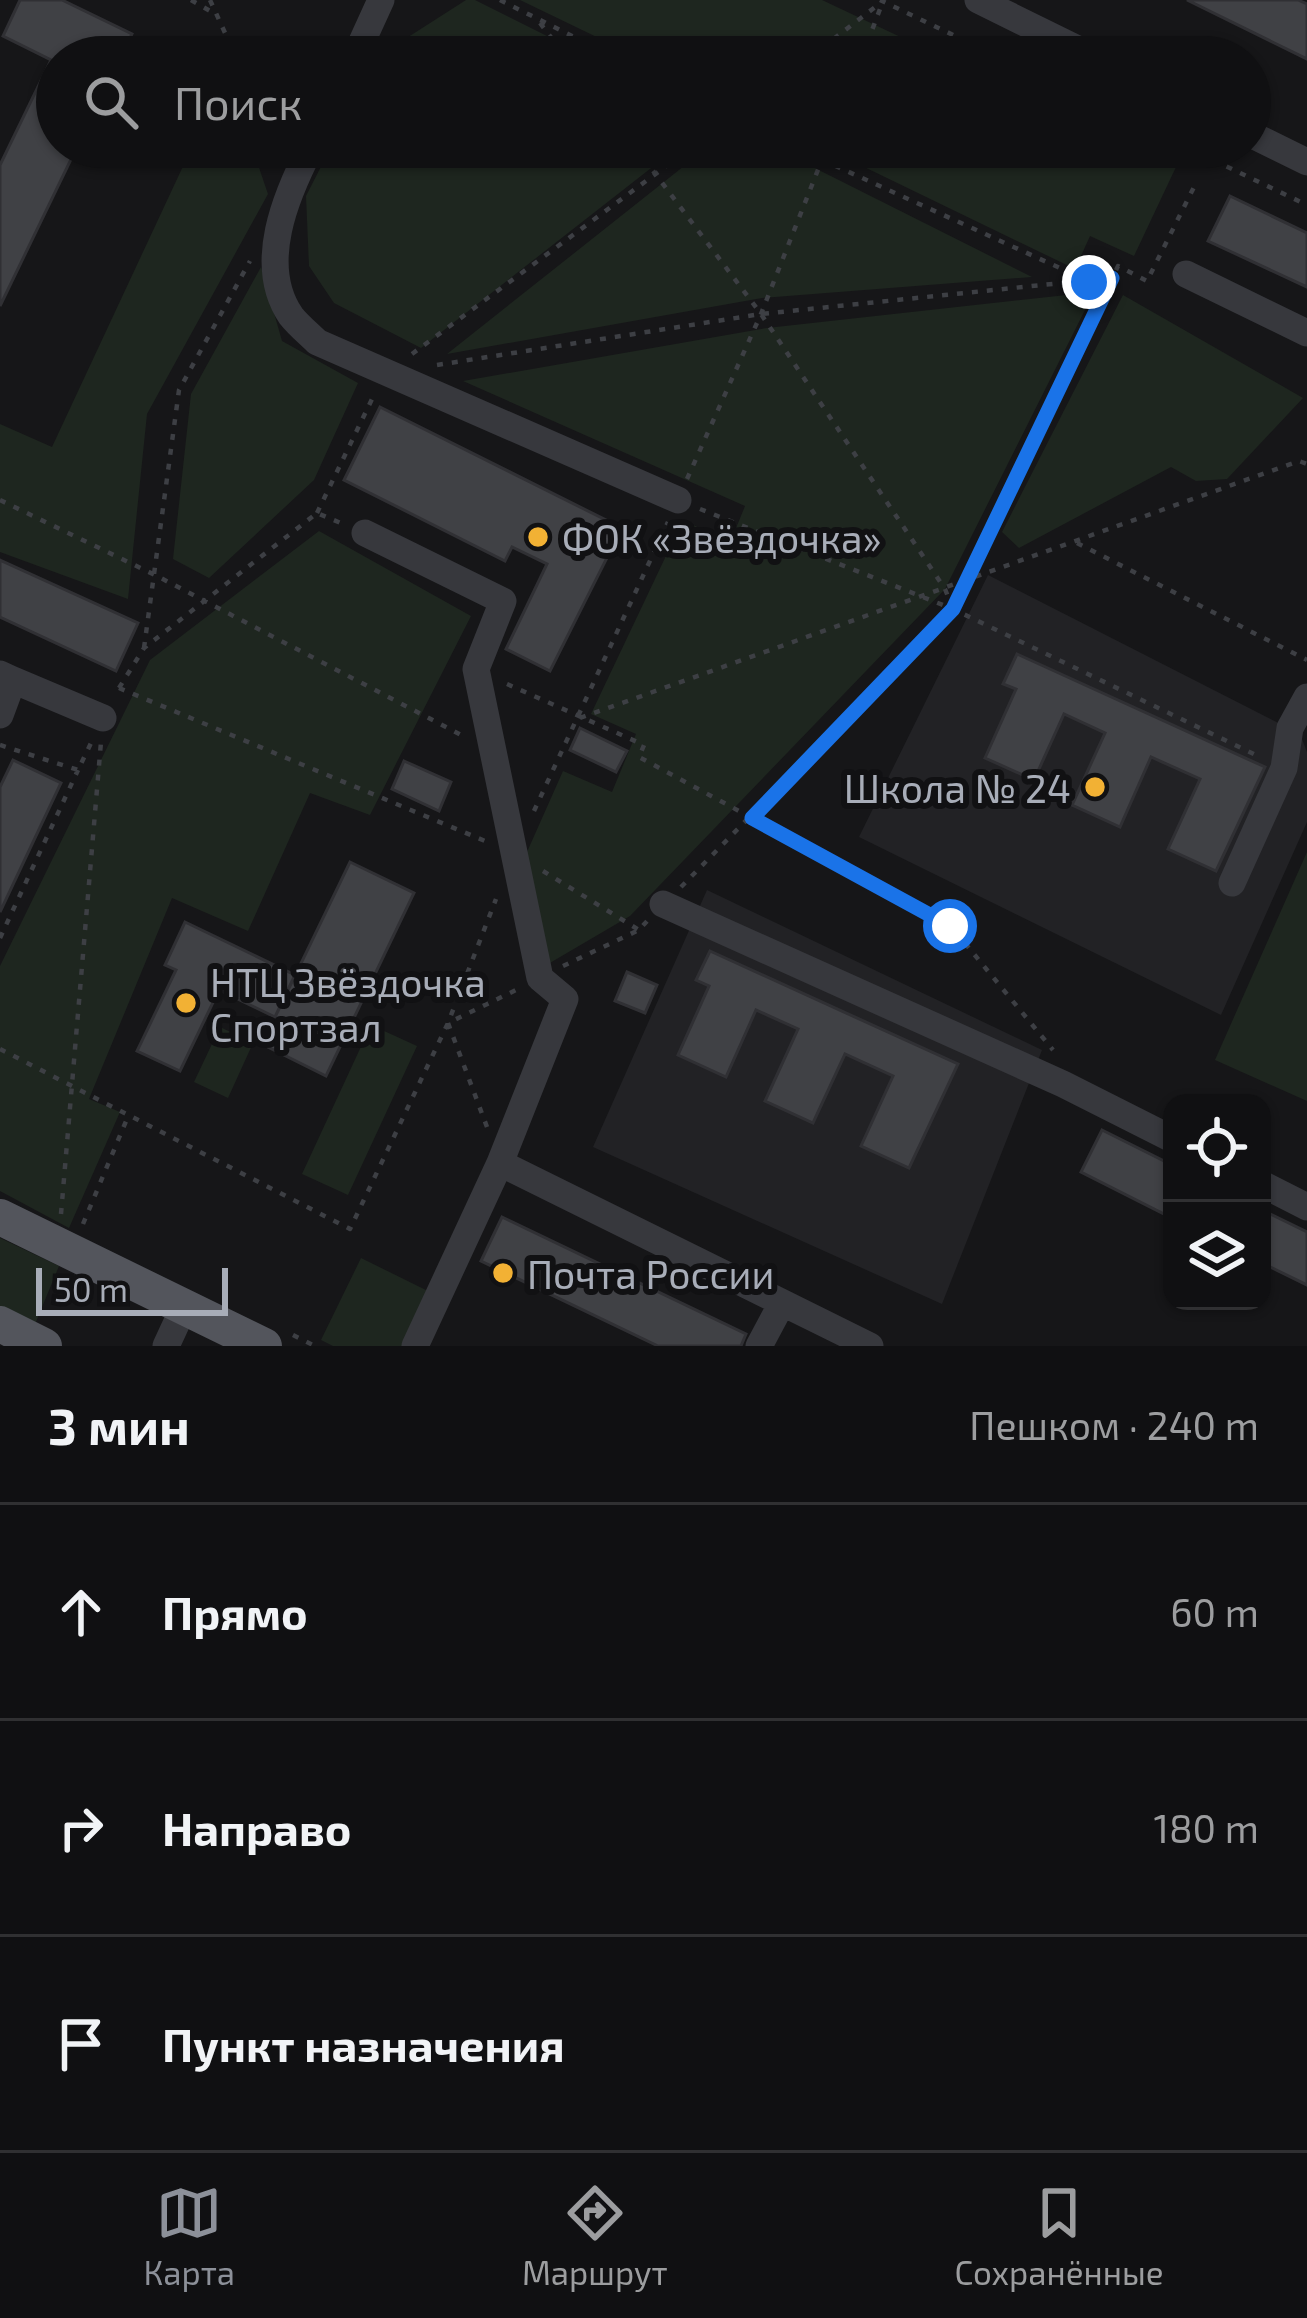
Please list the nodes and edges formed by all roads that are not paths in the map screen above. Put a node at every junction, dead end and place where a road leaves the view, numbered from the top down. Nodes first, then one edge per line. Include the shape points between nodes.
1 (381, 0) edge
2 (978, 0) edge
3 (365, 36) edge
4 (1051, 36) edge
5 (1271, 144) edge
6 (1307, 162) edge
7 (300, 168) edge
8 (1186, 274) dead end
9 (1307, 333) edge
10 (678, 500) road end
11 (365, 533) road end
12 (6, 677) edge
13 (1307, 697) edge
14 (0, 715) edge
15 (103, 718) road end
16 (1232, 883) dead end
17 (663, 904) road end
18 (1163, 1134) edge
19 (500, 1162) junction
20 (1271, 1189) edge
21 (1307, 1207) edge
22 (0, 1217) edge
23 (782, 1303) junction
24 (184, 1307) junction
25 (0, 1324) edge
26 (281, 1342) edge
27 (44, 1346) edge
28 (166, 1346) edge
29 (415, 1346) edge
30 (759, 1346) edge
31 (870, 1346) edge

1 - 3 street
2 - 4 street
5 - 6 street
7 - 10 street via 274,259 291,315 317,342
8 - 9 street
11 - 19 street via 503,601 476,669 540,978 565,999
12 - 14 street
12 - 15 street
13 - 16 street
17 - 18 street
19 - 23 street
19 - 29 street
20 - 21 street
22 - 24 main road
23 - 30 street
23 - 31 street
24 - 26 main road
24 - 28 street
25 - 27 main road

